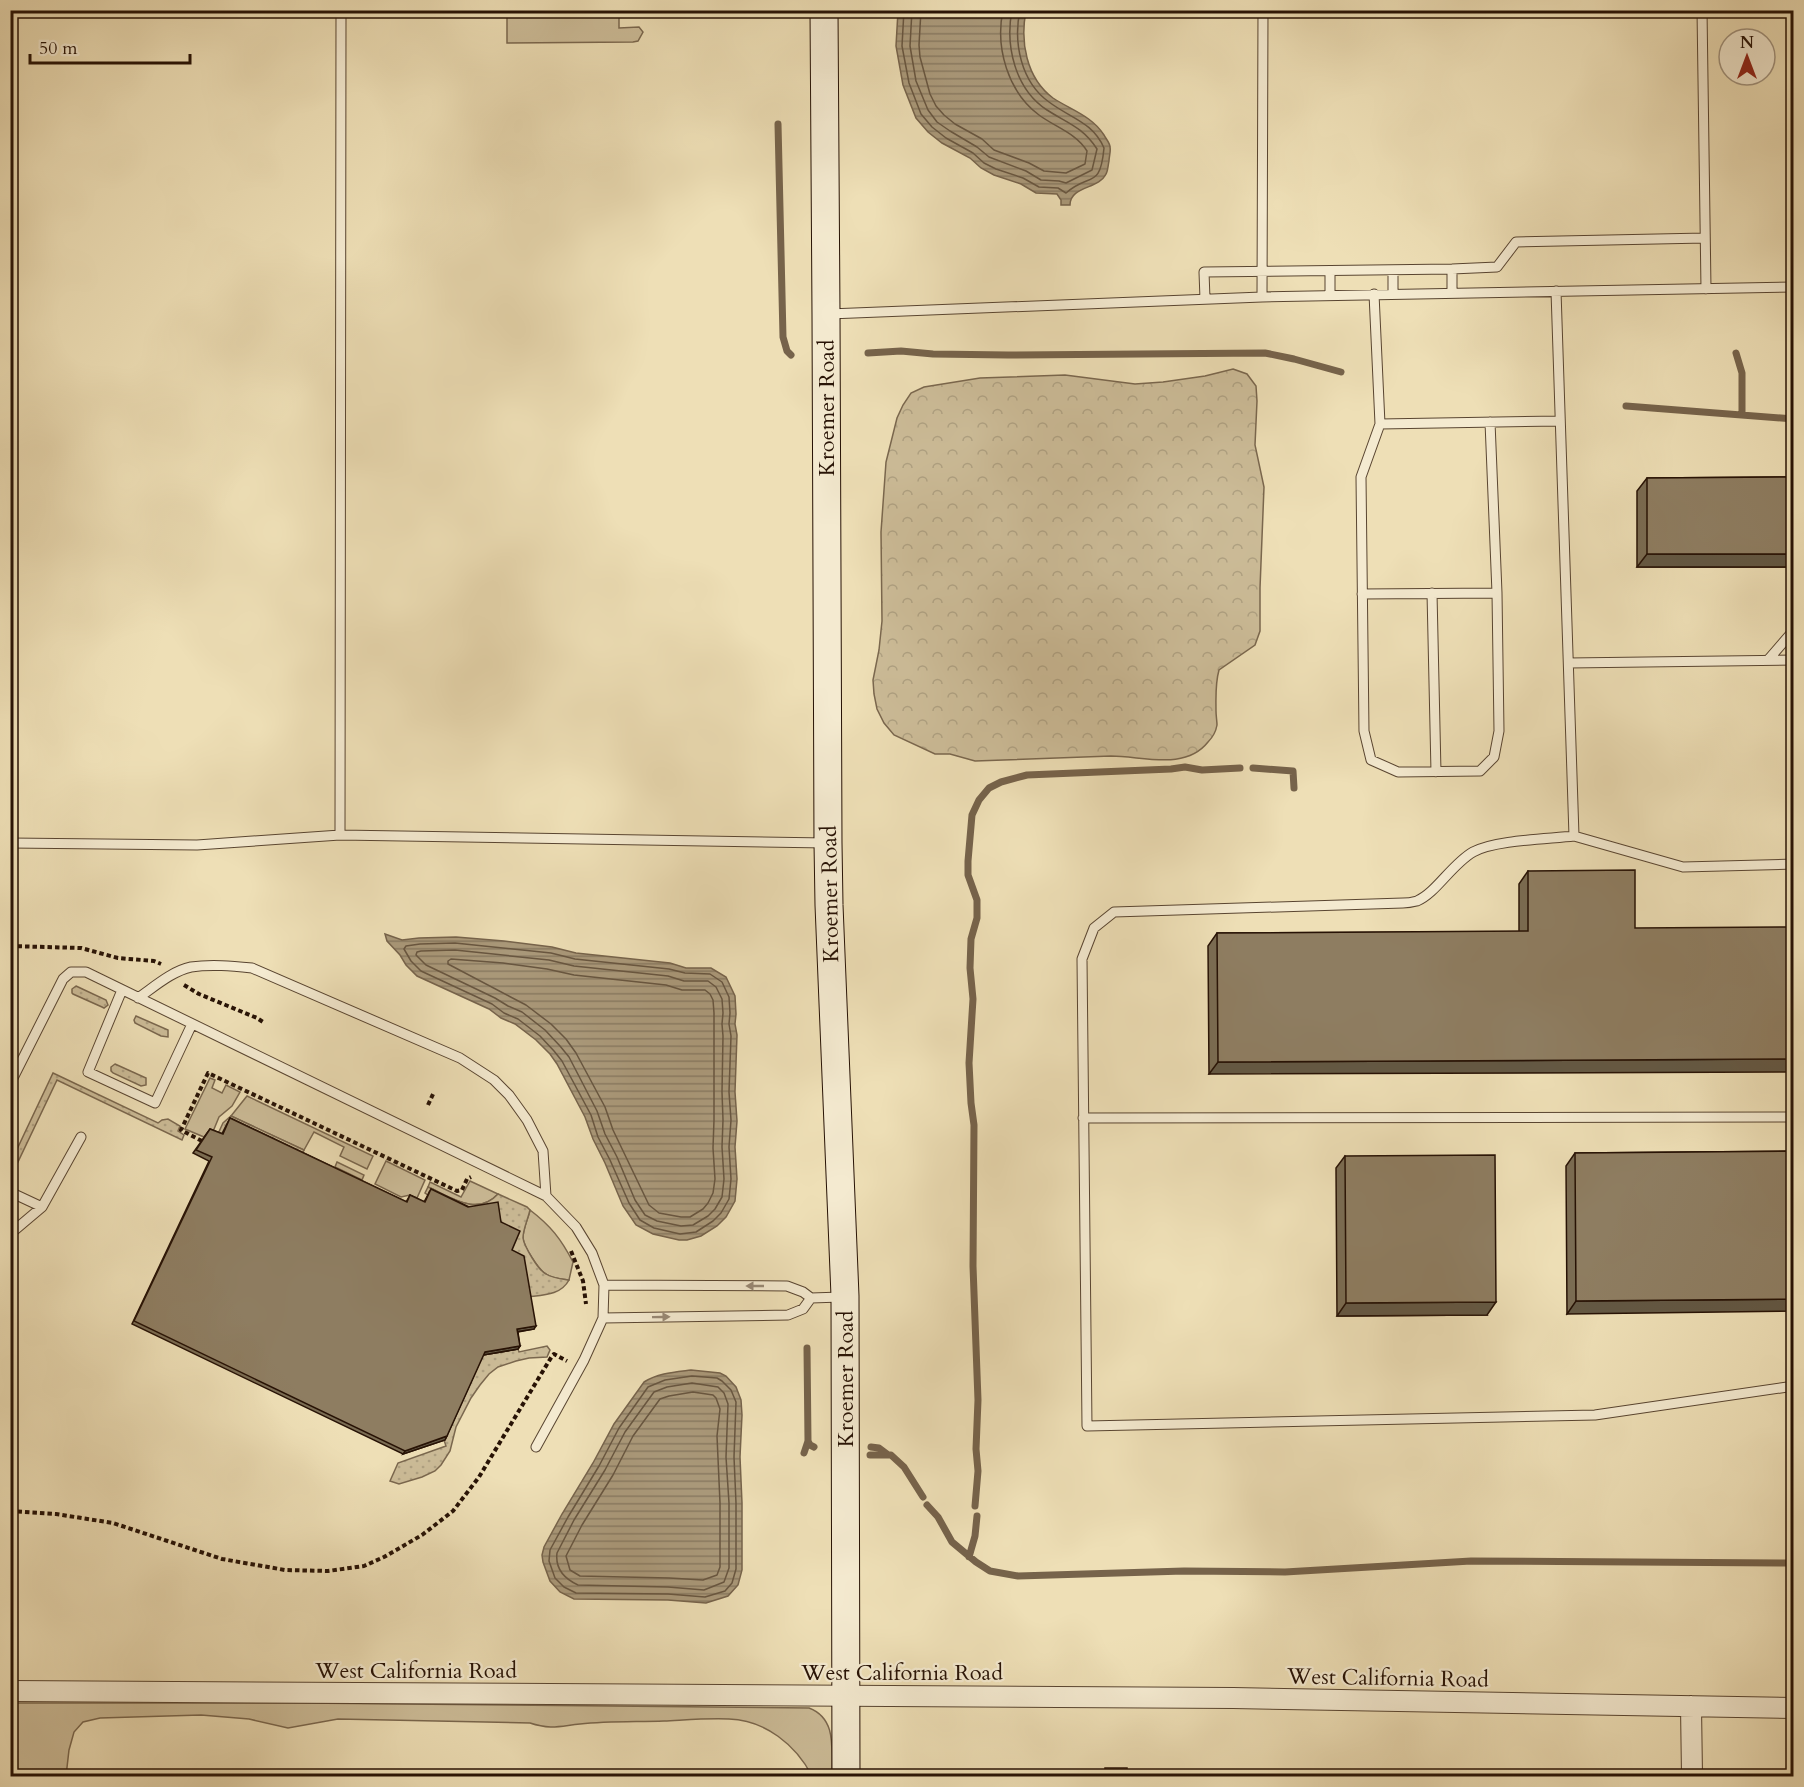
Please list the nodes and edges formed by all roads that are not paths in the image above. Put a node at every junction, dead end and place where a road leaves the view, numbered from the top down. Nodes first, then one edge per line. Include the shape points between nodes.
1 (341, 10) edge
2 (824, 10) edge
3 (1263, 10) edge
4 (1702, 10) edge
5 (1705, 238) junction
6 (1452, 269) junction
7 (1393, 270) junction
8 (1330, 271) junction
9 (1262, 272) junction
10 (1794, 287) edge
11 (1706, 289) junction
12 (1556, 291) junction
13 (1452, 293) junction
14 (1374, 294) junction
15 (1393, 294) junction
16 (1330, 295) junction
17 (1262, 297) junction
18 (1205, 299) junction
19 (826, 314) junction
20 (1560, 421) junction
21 (1490, 422) junction
22 (1380, 424) junction
23 (1432, 593) junction
24 (1497, 593) junction
25 (1362, 594) junction
26 (1794, 630) edge
27 (1768, 660) junction
28 (1794, 660) edge
29 (1569, 663) junction
30 (1436, 772) junction
31 (340, 835) junction
32 (1574, 836) junction
33 (10, 843) edge
34 (828, 843) junction
35 (1794, 864) edge
36 (122, 990) junction
37 (138, 998) junction
38 (192, 1024) junction
39 (10, 1084) edge
40 (1083, 1118) junction
41 (1794, 1118) edge
42 (81, 1137) dead end
43 (10, 1192) edge
44 (546, 1196) junction
45 (42, 1207) junction
46 (10, 1234) edge
47 (604, 1285) junction
48 (845, 1296) junction
49 (811, 1298) junction
50 (603, 1318) junction
51 (1794, 1386) edge
52 (536, 1447) dead end
53 (10, 1691) edge
54 (846, 1696) junction
55 (1691, 1706) junction
56 (1794, 1708) edge
57 (846, 1776) edge
58 (1692, 1776) edge

1 - 31 lane
2 - 19 street, Kroemer Road
3 - 9 lane
4 - 5 lane
5 - 6 lane via 1516,242 1497,267
5 - 11 lane
6 - 7 lane
6 - 13 lane
7 - 8 lane
7 - 15 lane
8 - 9 lane
8 - 16 lane
9 - 17 lane
9 - 18 lane via 1204,272
10 - 11 lane
11 - 12 lane
12 - 13 lane
12 - 20 lane
13 - 15 lane
14 - 15 lane
14 - 16 lane
14 - 22 lane
16 - 17 lane
17 - 18 lane
18 - 19 lane
19 - 34 street, Kroemer Road
20 - 21 lane
20 - 29 lane
21 - 22 lane
21 - 24 lane
22 - 25 lane via 1361,477
23 - 24 lane
23 - 25 lane
23 - 30 lane
24 - 30 lane via 1499,731 1494,757 1480,771
25 - 30 lane via 1364,731 1371,760 1398,772
26 - 27 lane
27 - 28 lane
27 - 29 lane
29 - 32 lane
31 - 33 lane via 197,845
31 - 34 lane
32 - 35 lane via 1683,867
32 - 40 lane via 1494,845 1475,851 1416,901 1114,912 1094,928 1082,959
34 - 48 street, Kroemer Road
36 - 37 lane
36 - 38 lane via 88,1072 155,1103
36 - 39 lane via 86,972 71,972 63,979
37 - 38 lane
37 - 44 lane via 189,968 252,968 460,1058 494,1080 527,1119 543,1151
38 - 44 lane
40 - 41 lane
40 - 51 lane via 1087,1426 1595,1415
42 - 45 lane
43 - 45 lane
44 - 47 lane via 576,1227 592,1253
45 - 46 lane
49 -> 47 lane via 787,1286
47 - 50 lane
48 - 49 lane
48 - 54 street, Kroemer Road
50 -> 49 lane via 788,1316 803,1309
50 - 52 lane
53 - 54 street, West California Road
54 - 55 street, West California Road
54 - 57 street, Kroemer Road
55 - 56 street, West California Road
55 - 58 street

